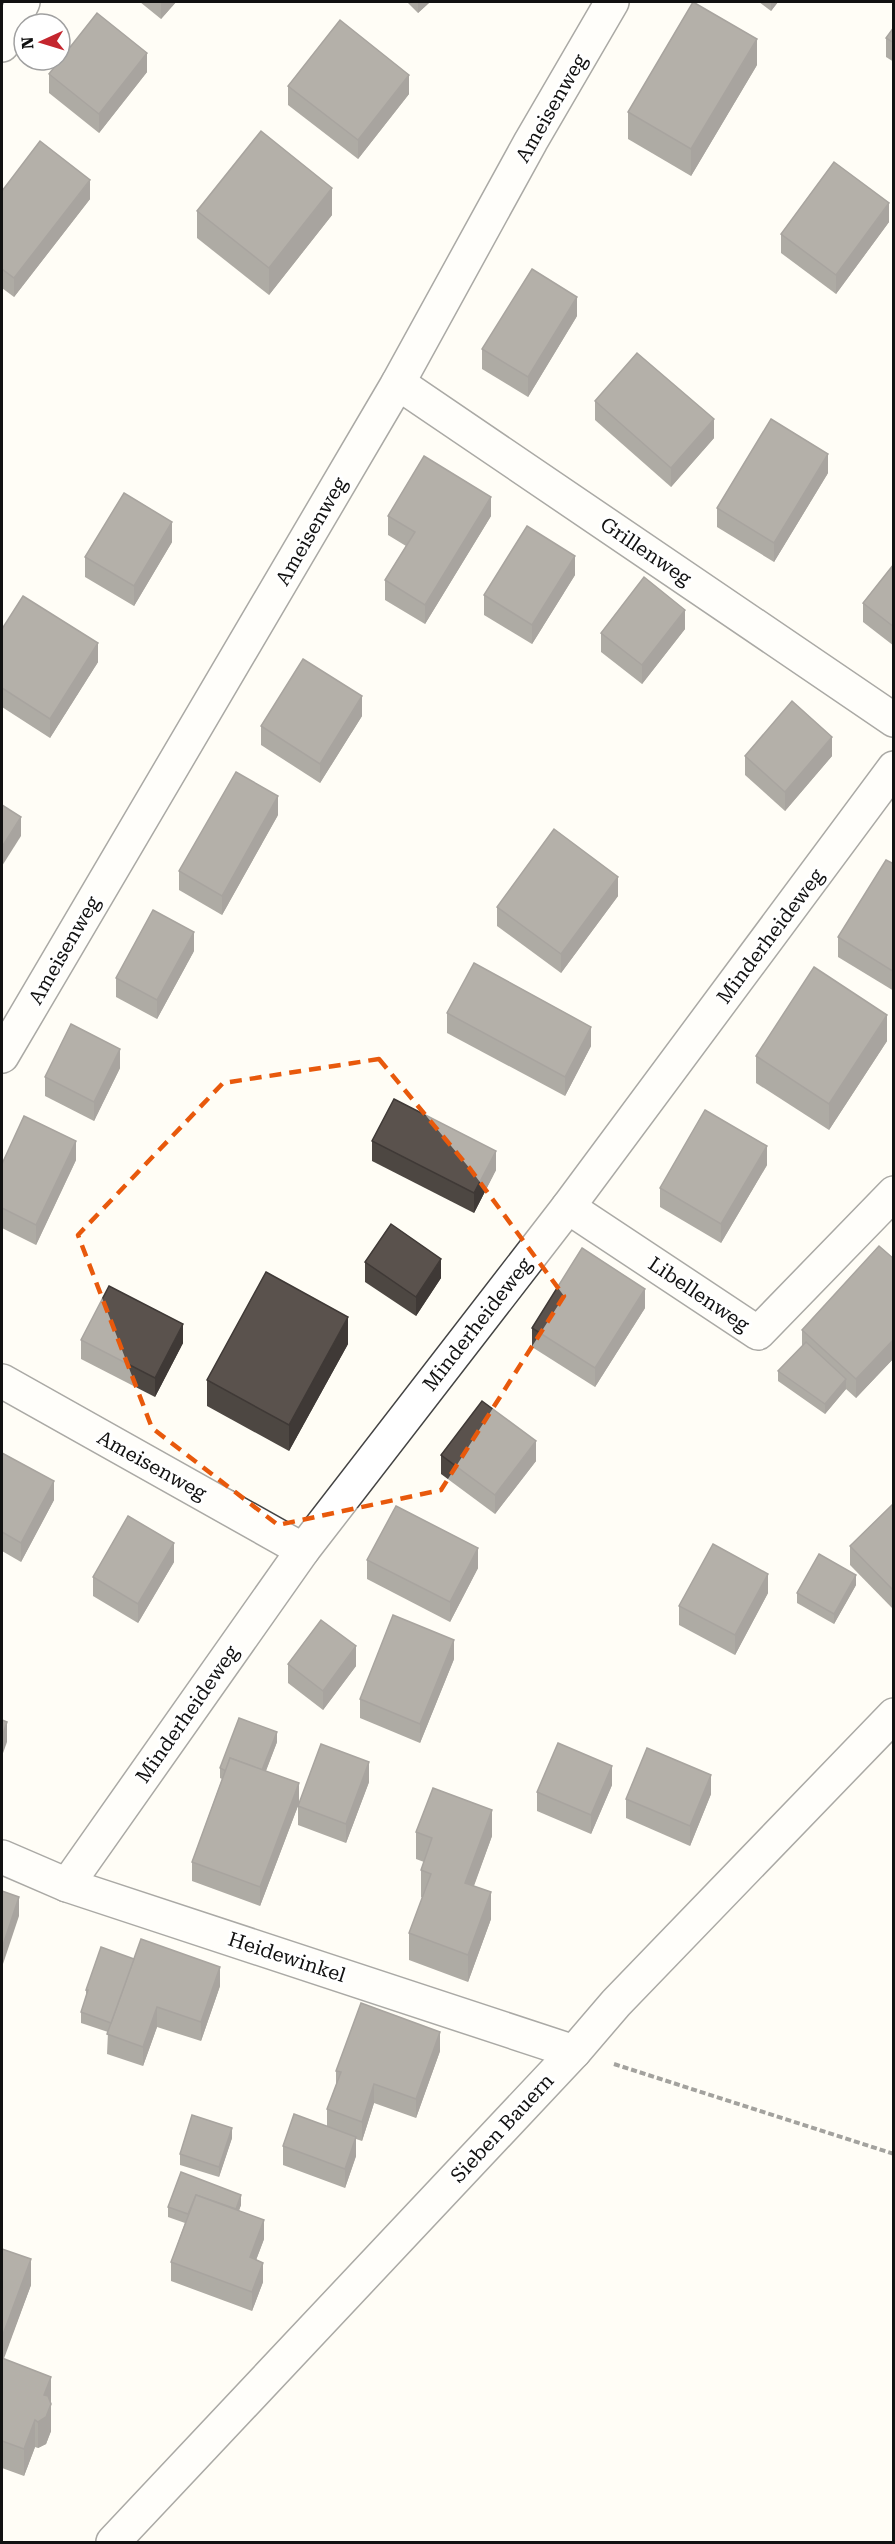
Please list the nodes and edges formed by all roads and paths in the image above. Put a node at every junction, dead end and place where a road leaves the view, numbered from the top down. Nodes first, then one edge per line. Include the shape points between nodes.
1 (22, 2) edge
2 (612, 2) edge
3 (2, 45) edge
4 (398, 383) junction
5 (894, 720) edge
6 (894, 768) edge
7 (882, 809) edge
8 (2, 1056) edge
9 (894, 1193) edge
10 (568, 1207) junction
11 (2, 1381) edge
12 (303, 1550) junction
13 (894, 1715) edge
14 (2, 1857) edge
15 (67, 1885) junction
16 (574, 2052) junction
17 (894, 2154) edge
18 (113, 2542) edge

1 - 3 street
2 - 4 street, Ameisenweg
4 - 5 street, Grillenweg
4 - 8 street, Ameisenweg
6 - 7 street, Minderheideweg
7 - 10 street, Minderheideweg
9 - 10 street, Libellenweg via 758,1333
10 - 12 street, Minderheideweg
11 - 12 street, Ameisenweg
12 - 15 street, Minderheideweg
13 - 16 street, Sieben Bauern
14 - 15 street, Heidewinkel
15 - 16 street, Heidewinkel
16 - 17 path
16 - 18 street, Sieben Bauern

